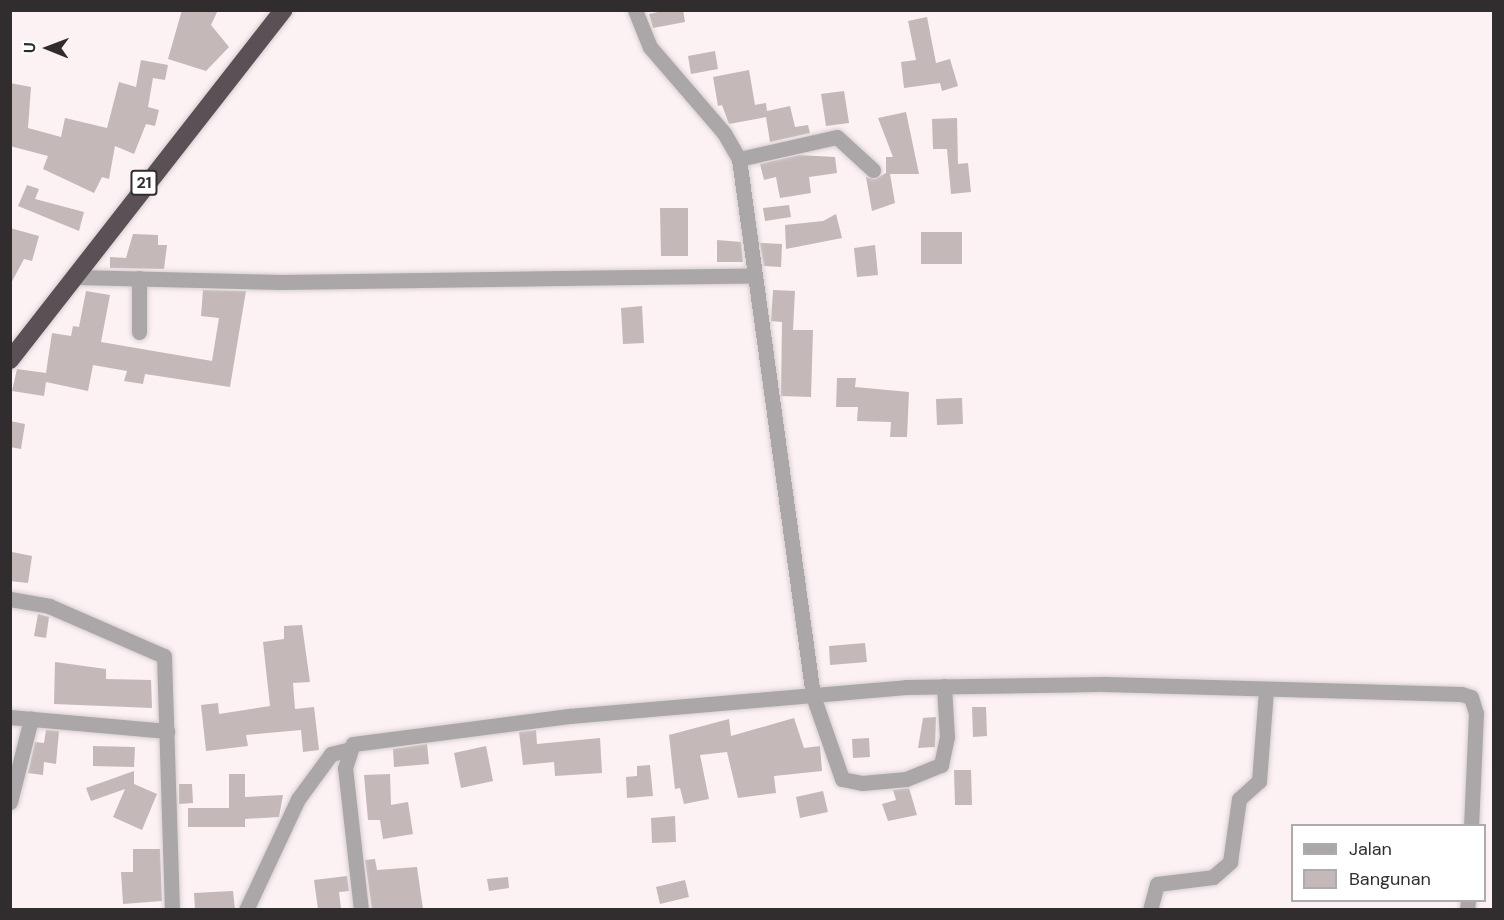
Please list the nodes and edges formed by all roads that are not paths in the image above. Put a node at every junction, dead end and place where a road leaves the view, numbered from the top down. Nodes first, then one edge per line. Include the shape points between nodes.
1 (284, 10) edge
2 (635, 10) edge
3 (740, 159) junction
4 (873, 170) dead end
5 (755, 275) junction
6 (77, 277) junction
7 (139, 278) junction
8 (139, 332) dead end
9 (10, 360) edge
10 (10, 599) edge
11 (944, 686) junction
12 (1266, 688) junction
13 (813, 696) junction
14 (10, 717) edge
15 (31, 719) junction
16 (167, 731) junction
17 (347, 750) junction
18 (10, 802) edge
19 (1471, 824) edge
20 (172, 909) edge
21 (246, 909) edge
22 (361, 909) edge
23 (1150, 909) edge

1 - 6 highway, 21 via 135,195
2 - 3 street via 644,39
3 - 4 street via 837,137
3 - 5 street
5 - 7 street via 444,281
5 - 13 street
6 - 7 street
6 - 9 highway, 21
7 - 8 street
10 - 16 street via 49,606 164,656
11 - 12 street
11 - 13 street
11 - 13 street via 947,737 941,765 906,779 862,783 842,779
12 - 19 street via 1471,697 1476,713
12 - 23 street via 1259,781 1239,799 1230,862 1213,877 1157,884
13 - 17 street via 569,716 358,741
14 - 15 street
15 - 16 street
15 - 18 street
16 - 20 street
17 - 21 street via 331,754 298,799
17 - 22 street

